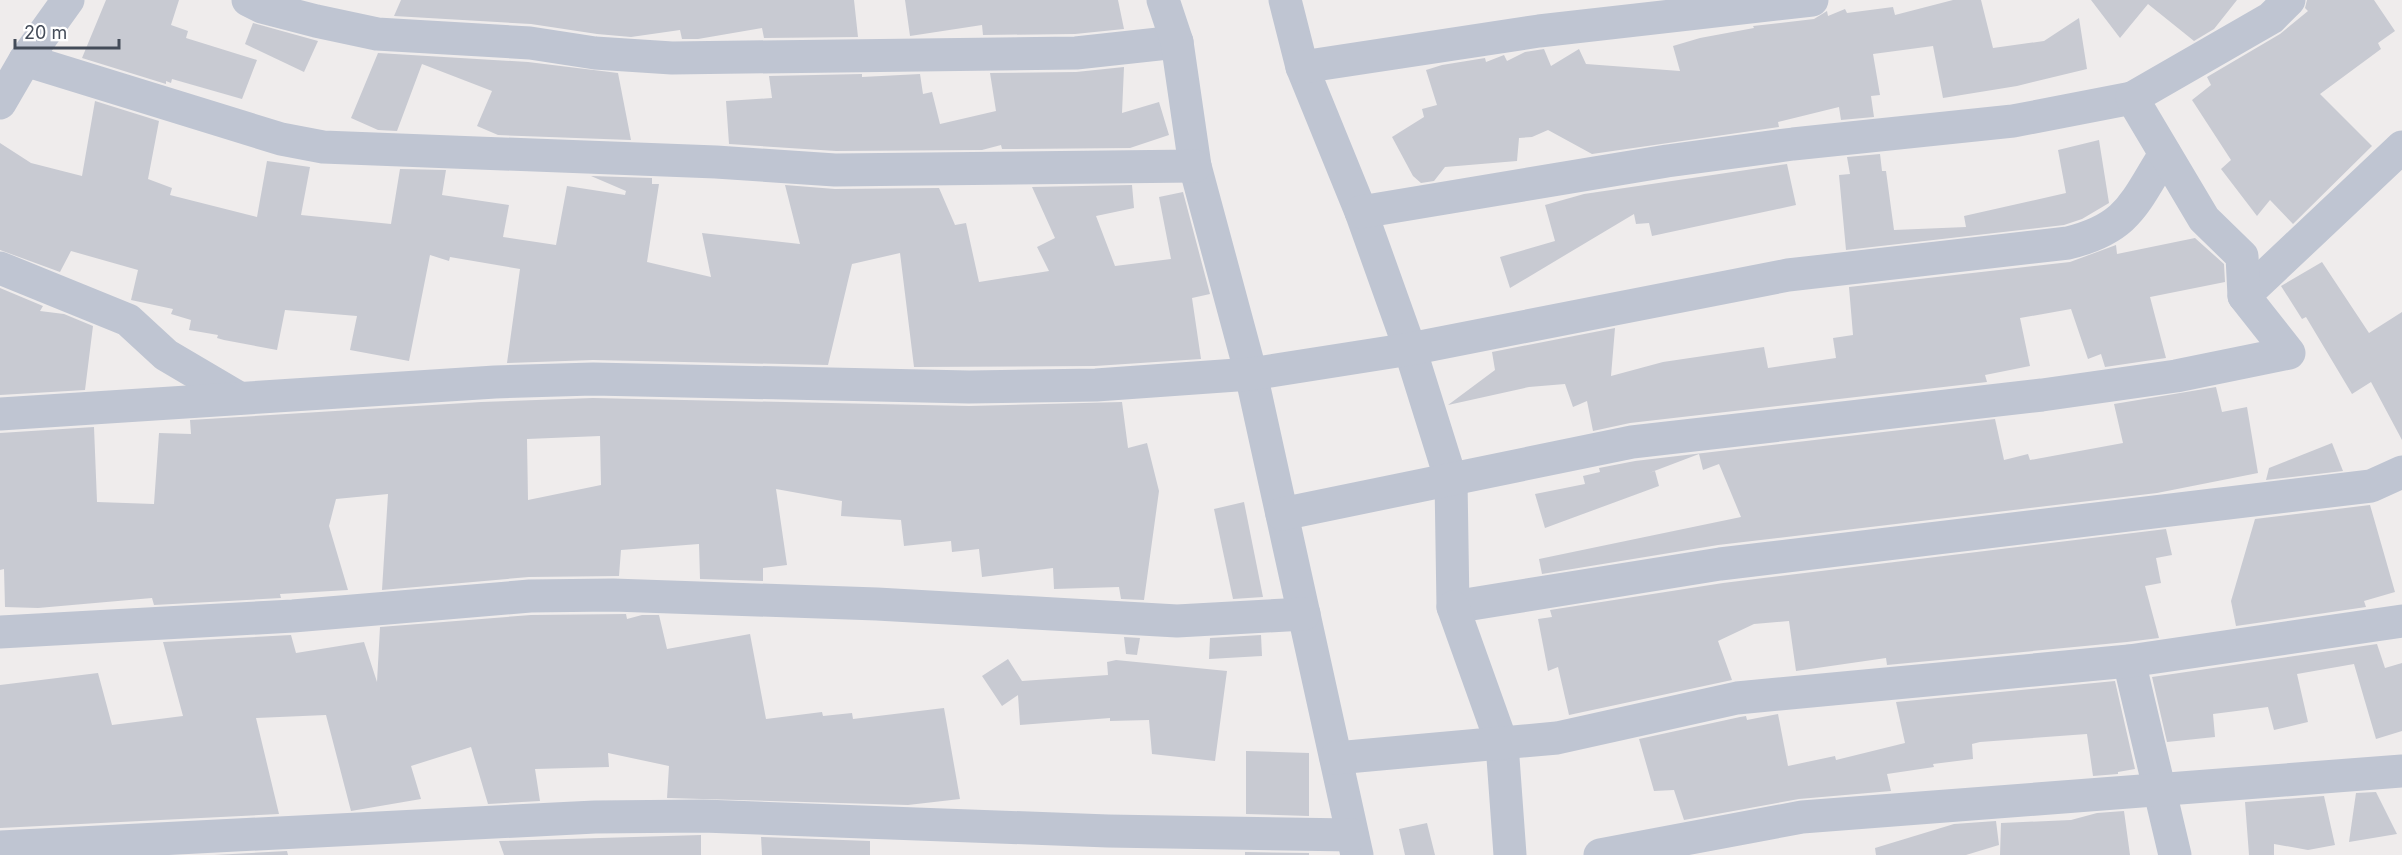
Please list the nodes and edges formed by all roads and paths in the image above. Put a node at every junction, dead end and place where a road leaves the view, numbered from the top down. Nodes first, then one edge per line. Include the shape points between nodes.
1 (68, 0) edge
2 (248, 0) edge
3 (1163, 0) edge
4 (1285, 0) edge
5 (1812, 0) edge
6 (2289, 0) edge
7 (1177, 42) junction
8 (25, 60) junction
9 (1302, 67) junction
10 (2, 95) edge
11 (2132, 98) junction
12 (2402, 147) edge
13 (2165, 154) junction
14 (1195, 166) junction
15 (1360, 212) junction
16 (0, 268) edge
17 (2244, 296) junction
18 (1410, 349) junction
19 (1251, 374) junction
20 (239, 398) junction
21 (0, 414) edge
22 (2402, 472) edge
23 (1451, 480) junction
24 (1282, 514) junction
25 (1453, 607) junction
26 (1304, 614) junction
27 (2402, 621) edge
28 (0, 632) edge
29 (2128, 661) junction
30 (1502, 744) junction
31 (1336, 758) junction
32 (2402, 771) edge
33 (2159, 788) junction
34 (1354, 845) edge
35 (0, 847) edge
36 (1510, 855) edge
37 (1600, 855) edge
38 (2175, 855) edge

1 - 8 street
2 - 7 street via 316,21 377,33 672,58 1076,53
3 - 7 street
4 - 9 street
5 - 9 street via 1539,31
6 - 11 street via 2262,24
7 - 14 street
8 - 10 street
8 - 14 street via 281,139 323,147 835,170
9 - 15 street
11 - 13 street
11 - 15 street via 2013,121 1667,161
12 - 17 street
13 - 17 street via 2204,219 2242,256
13 - 18 street via 2120,221 2068,243 1788,275
14 - 19 street
15 - 18 street
16 - 20 street via 128,320 166,355
17 - 23 street via 2289,353 2176,376 2053,393 1632,442
18 - 19 street
18 - 23 street
19 - 20 street via 969,387 593,379
19 - 24 street
20 - 21 street
22 - 25 street via 2371,486 1720,564
23 - 24 street
23 - 25 street
24 - 26 street
25 - 30 street
26 - 28 street via 1177,621 888,605 590,595
26 - 31 street
27 - 29 street
29 - 30 street via 1737,698 1584,733
29 - 33 street
30 - 31 street
30 - 36 street
31 - 34 street
32 - 33 street
33 - 37 street via 1802,817
33 - 38 street
34 - 35 street via 1108,831 703,816 595,817

